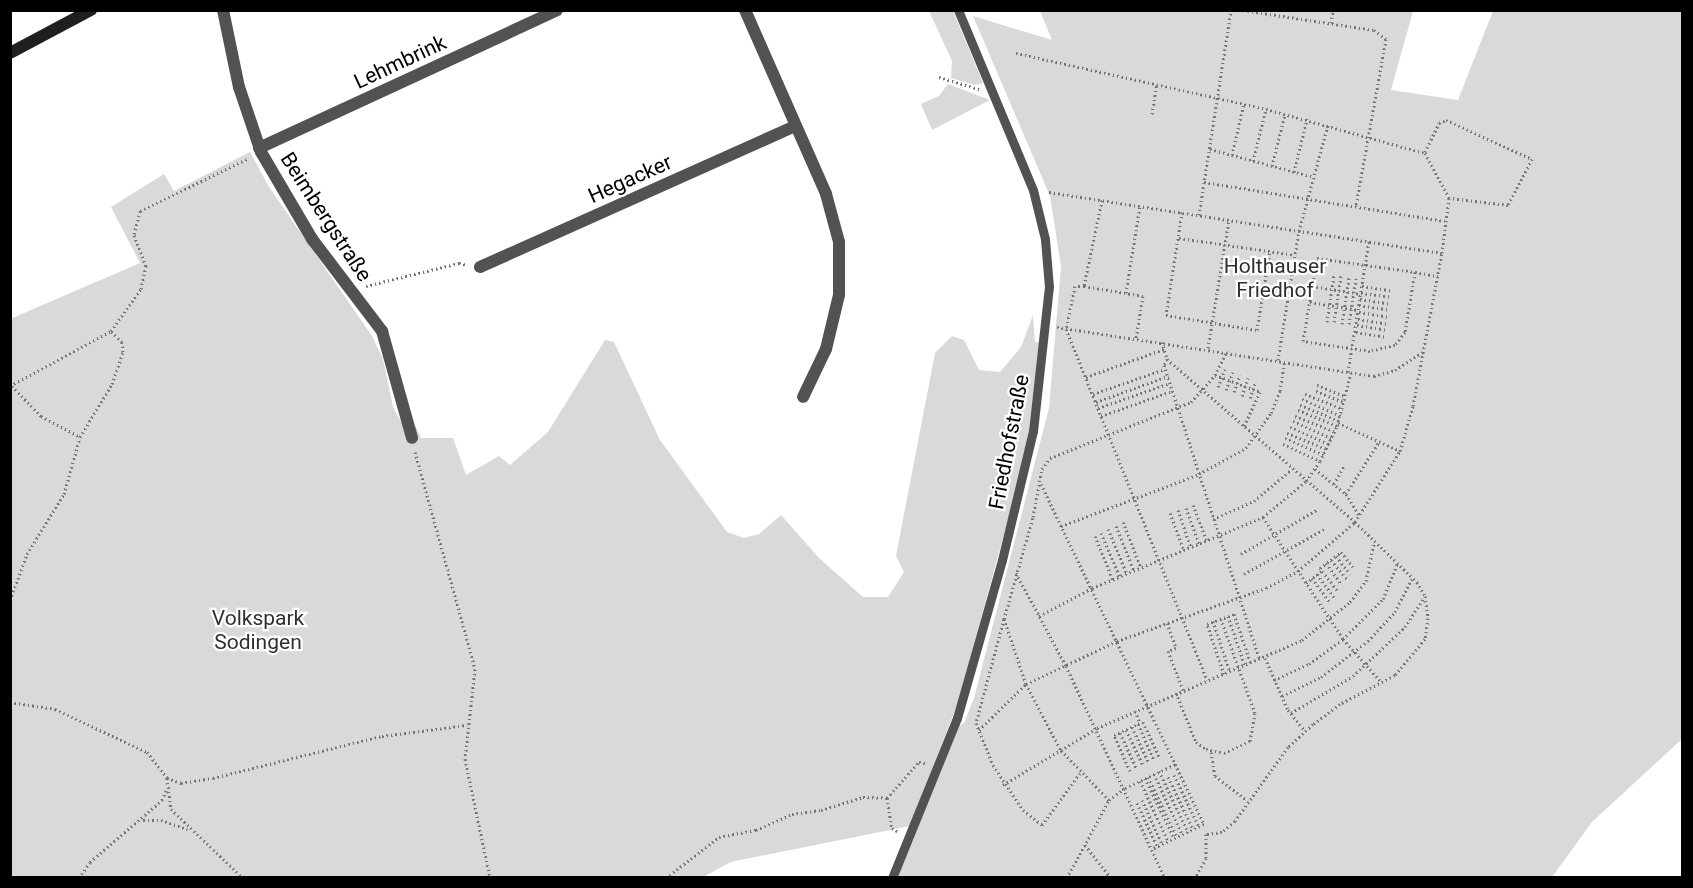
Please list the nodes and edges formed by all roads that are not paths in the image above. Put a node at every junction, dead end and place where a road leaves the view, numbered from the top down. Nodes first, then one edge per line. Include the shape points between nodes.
1 (91, 10) edge
2 (223, 10) edge
3 (557, 10) edge
4 (745, 10) edge
5 (958, 10) edge
6 (10, 53) edge
7 (795, 126) junction
8 (259, 148) junction
9 (480, 267) dead end
10 (803, 397) dead end
11 (412, 438) road end
12 (892, 878) edge

1 - 6 main road
2 - 8 street, Beimbergstraße via 239,87
3 - 8 street, Lehmbrink
4 - 7 street
5 - 12 lane, Friedhofstraße via 1033,190 1045,239 1049,288 1036,410 1021,485 974,660
7 - 9 street, Hegacker
7 - 10 street via 826,194 837,232 841,266 839,295 826,350
8 - 11 street, Beimbergstraße via 281,192 382,331

